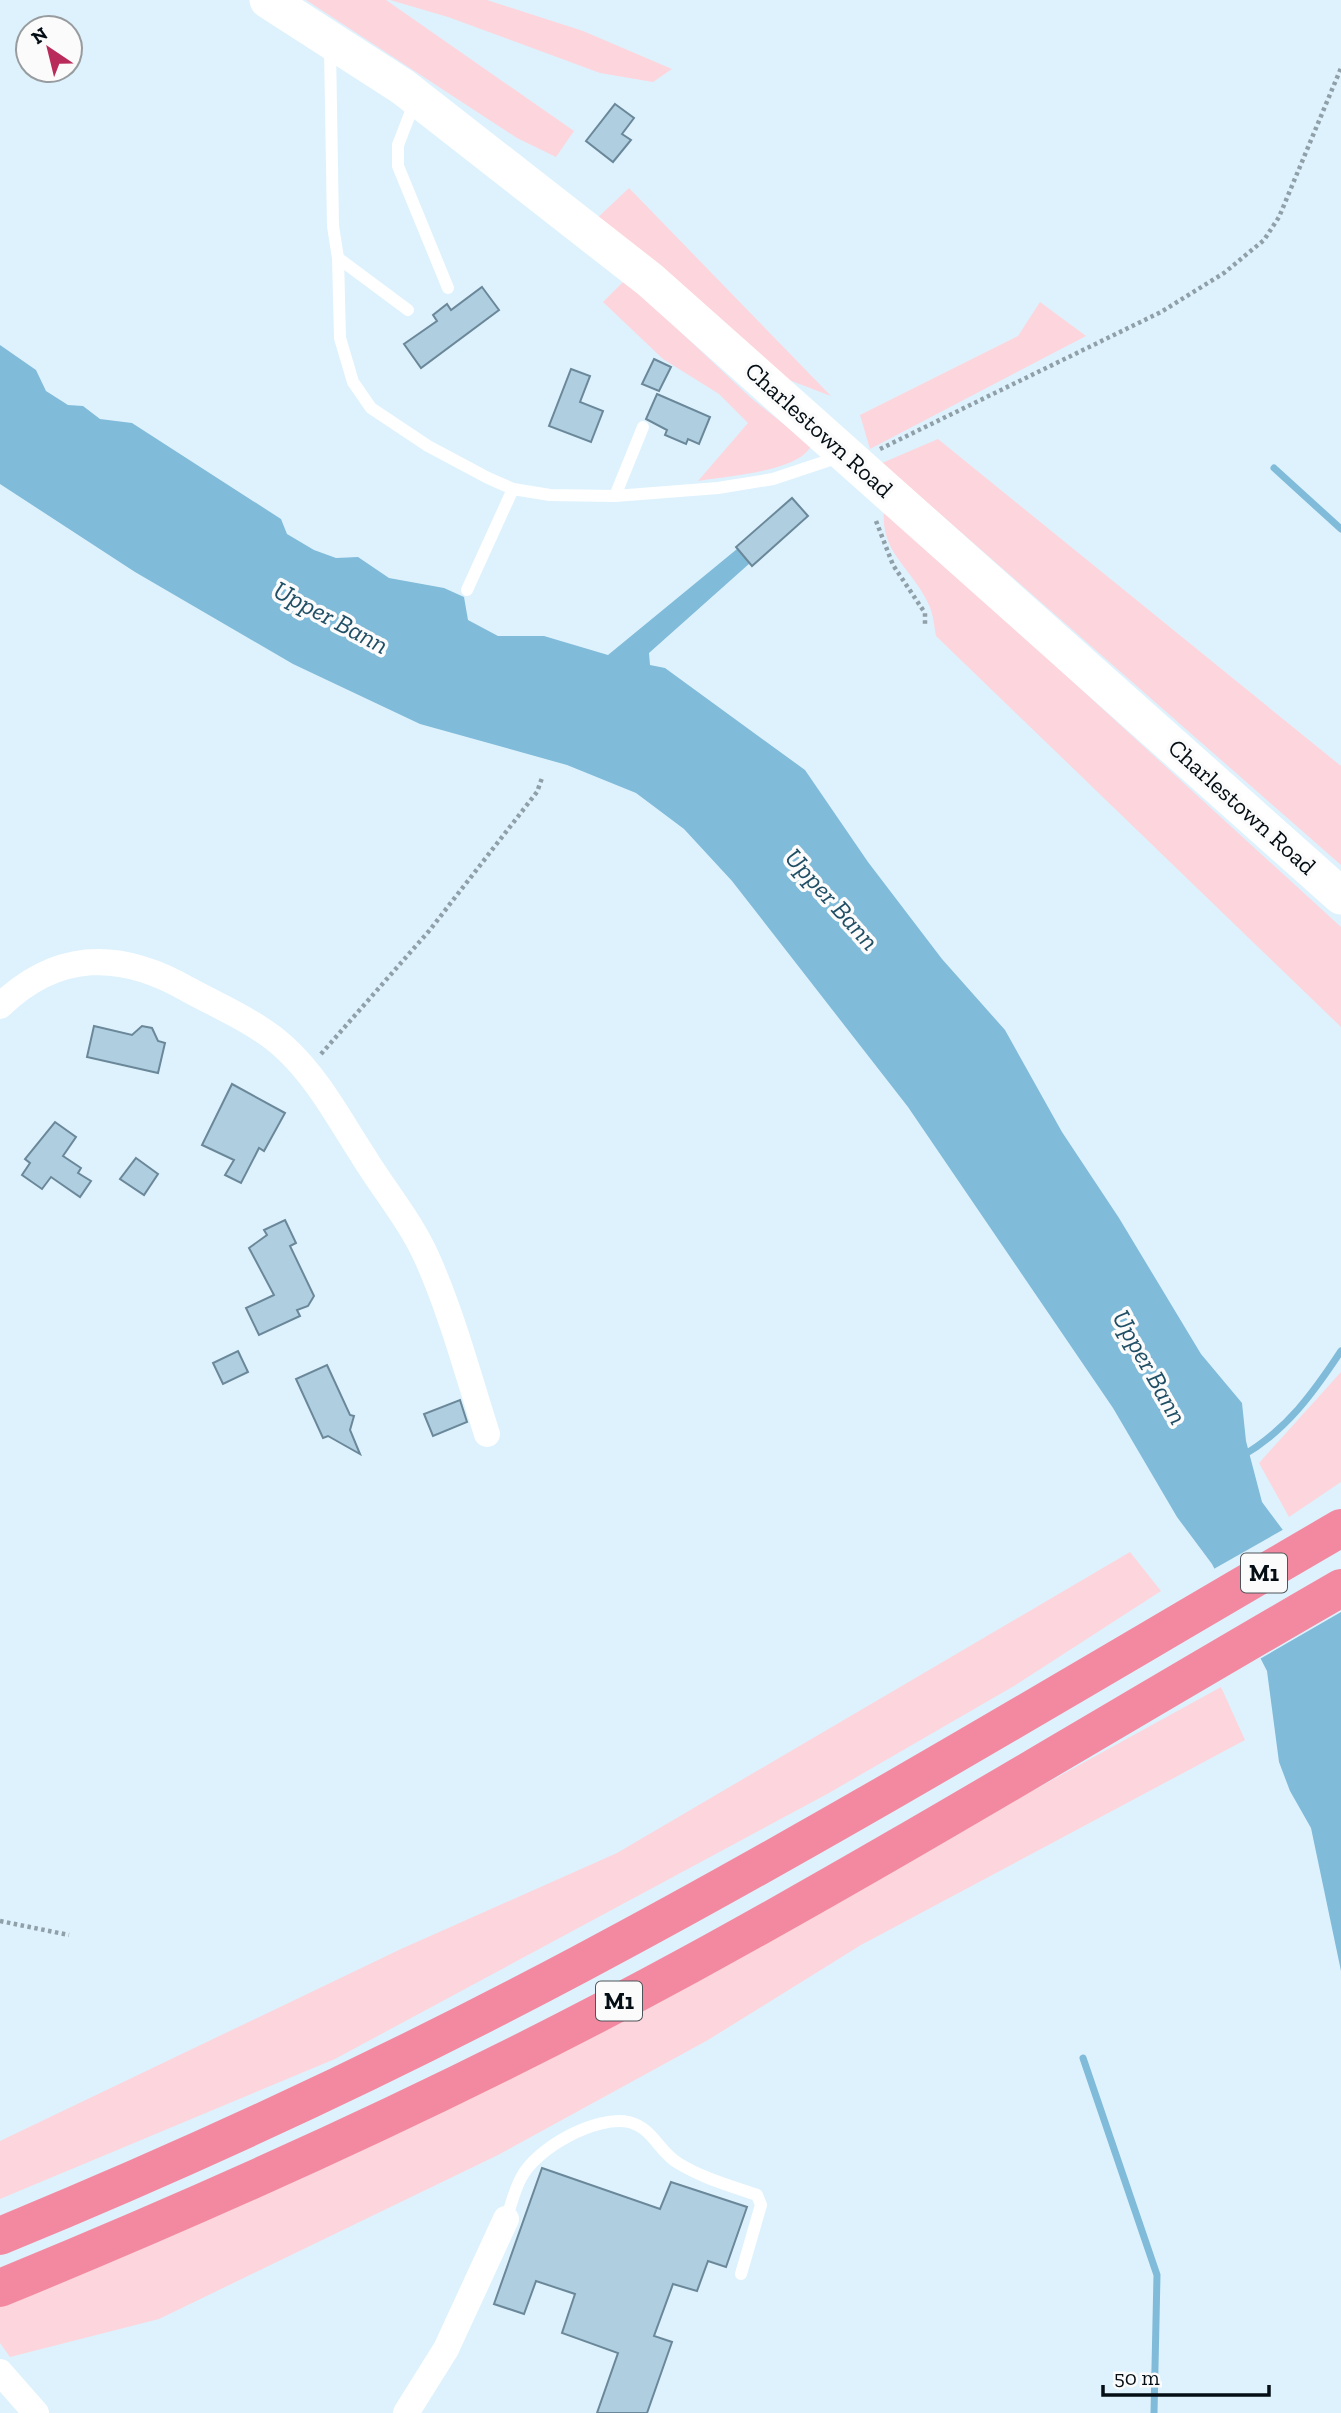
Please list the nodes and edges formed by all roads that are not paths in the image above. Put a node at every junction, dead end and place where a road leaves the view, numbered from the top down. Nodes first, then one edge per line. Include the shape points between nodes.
1 (268, 0) edge
2 (330, 40) junction
3 (416, 98) junction
4 (338, 258) junction
5 (448, 288) dead end
6 (408, 310) dead end
7 (643, 427) dead end
8 (858, 465) junction
9 (513, 489) junction
10 (615, 496) junction
11 (467, 590) dead end
12 (1341, 896) edge
13 (0, 1006) edge
14 (486, 1434) dead end
15 (1341, 1529) edge
16 (1341, 1588) edge
17 (506, 2219) joint
18 (0, 2236) edge
19 (741, 2274) dead end
20 (0, 2288) edge
21 (0, 2372) edge
22 (36, 2413) edge
23 (406, 2413) edge

1 - 2 main road, Charlestown Road
2 - 3 main road, Charlestown Road
2 - 4 lane via 332,226
3 - 5 lane via 398,145 398,166
3 - 8 main road, Charlestown Road via 650,280
4 - 6 lane
4 - 9 lane via 340,338 360,394 381,416 428,446
7 - 10 lane
8 - 10 lane via 718,488
8 - 12 main road, Charlestown Road
9 - 10 lane
9 - 11 lane
13 - 14 street via 35,978 60,967 89,960 114,962 169,978 283,1046 307,1070 427,1258
15 - 18 highway, M1 via 754,1869 578,1965 291,2107
16 - 20 highway, M1 via 687,1966 485,2069 170,2218
17 - 19 lane via 521,2177 538,2156 581,2129 605,2122 631,2122 650,2133 675,2162 757,2196 761,2205
17 - 23 street via 446,2349
21 - 22 street

